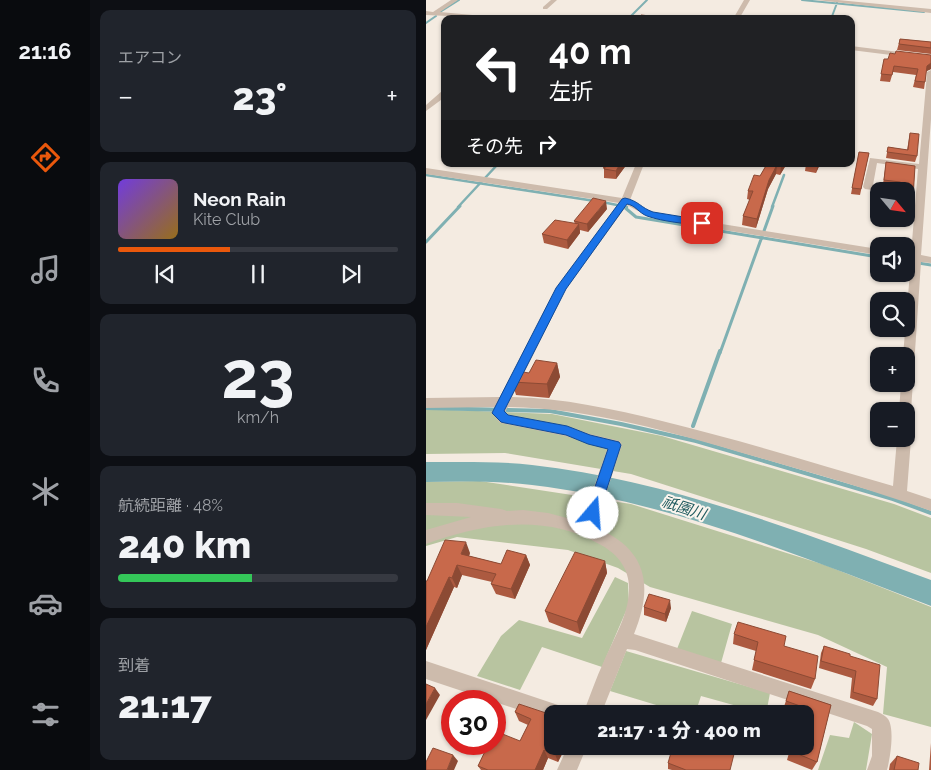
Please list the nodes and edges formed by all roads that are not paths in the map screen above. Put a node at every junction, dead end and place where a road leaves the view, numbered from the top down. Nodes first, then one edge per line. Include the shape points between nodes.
1 (454, 0) edge
2 (554, 0) edge
3 (747, 0) edge
4 (820, 0) edge
5 (545, 8) dead end
6 (929, 9) edge
7 (430, 14) edge
8 (446, 15) edge
9 (738, 15) edge
10 (855, 48) edge
11 (931, 58) edge
12 (931, 72) edge
13 (929, 92) edge
14 (441, 97) edge
15 (426, 109) edge
16 (639, 167) edge
17 (426, 172) edge
18 (925, 173) edge
19 (870, 187) edge
20 (622, 204) junction
21 (914, 237) edge
22 (870, 251) edge
23 (915, 260) edge
24 (931, 260) edge
25 (911, 282) edge
26 (905, 402) edge
27 (426, 403) edge
28 (500, 407) junction
29 (903, 447) edge
30 (900, 494) junction
31 (931, 505) edge
32 (426, 509) edge
33 (516, 517) junction
34 (587, 530) junction
35 (426, 537) edge
36 (622, 640) junction
37 (426, 670) edge
38 (596, 705) edge
39 (544, 709) edge
40 (574, 755) edge
41 (567, 770) edge
42 (877, 770) edge

1 - 7 street
2 - 5 street
3 - 9 street
4 - 6 street
7 - 8 street
10 - 11 street
12 - 13 street
13 - 18 street
14 - 15 street
16 - 20 street
17 - 20 street
18 - 19 street via 874,160
18 - 21 street via 917,194
20 - 22 street via 634,203 651,214
20 - 28 street via 561,288
23 - 24 street
25 - 26 street
27 - 28 street
28 - 30 street via 554,405 624,418 700,436
28 - 34 street via 505,418 615,445
29 - 30 street
30 - 31 street
32 - 33 street via 457,509
33 - 34 street via 534,517
33 - 35 street via 436,532
34 - 36 street via 612,544 632,561 638,580 636,608
36 - 38 street
36 - 42 street via 872,718 881,724 881,756
37 - 39 street
40 - 41 street

